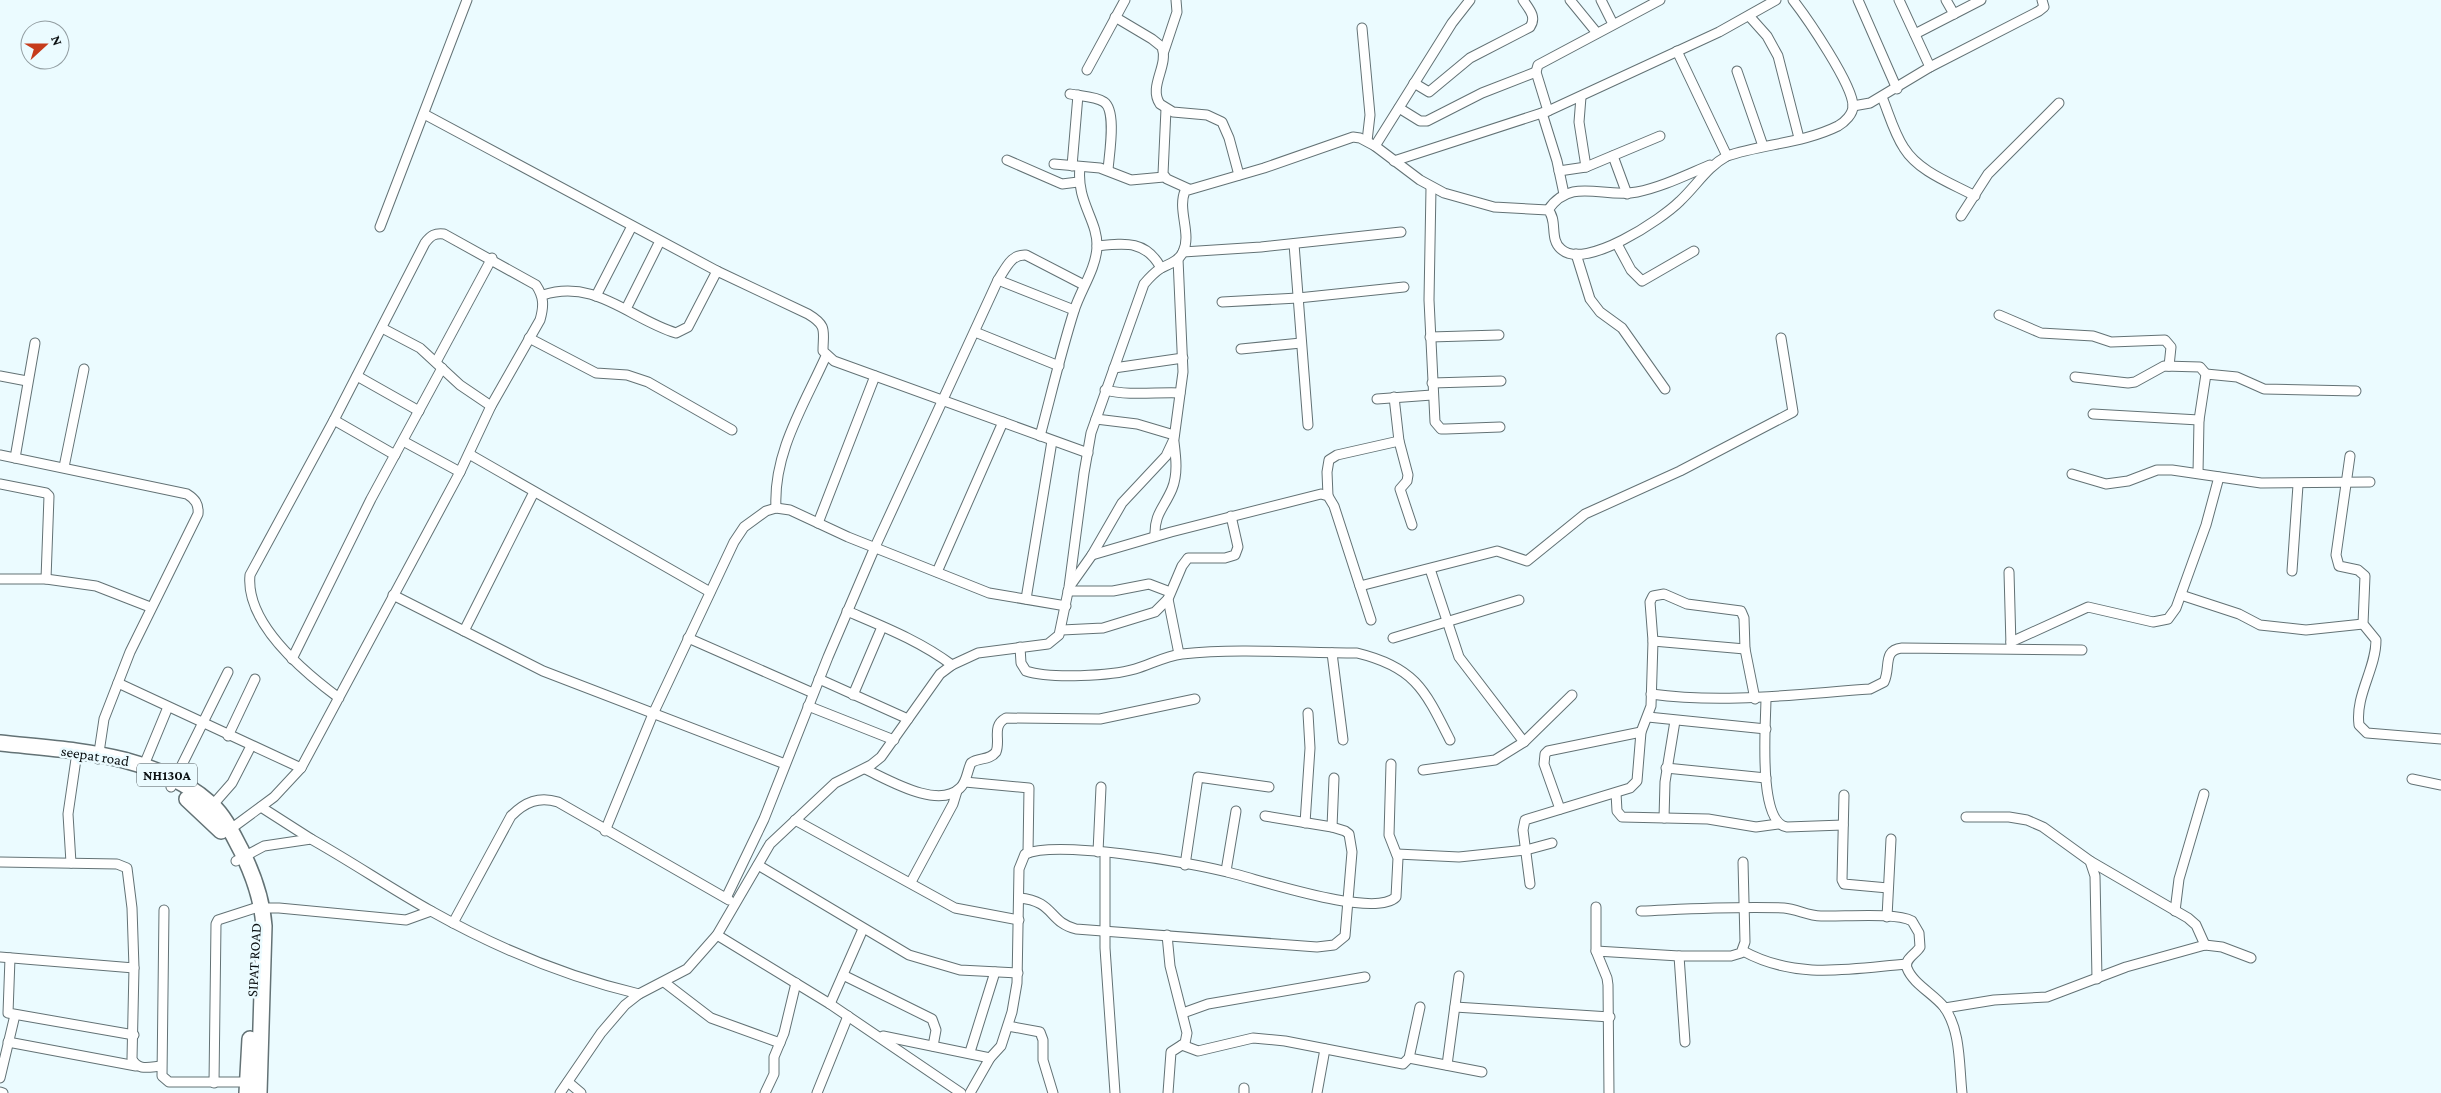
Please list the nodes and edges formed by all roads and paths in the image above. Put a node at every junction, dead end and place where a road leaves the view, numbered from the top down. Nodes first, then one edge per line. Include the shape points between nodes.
1 (467, 0) edge
2 (1125, 0) edge
3 (1176, 0) edge
4 (1470, 0) edge
5 (1523, 0) edge
6 (1570, 0) edge
7 (1601, 0) edge
8 (1660, 0) edge
9 (1776, 0) edge
10 (1793, 0) edge
11 (1858, 0) edge
12 (1898, 0) edge
13 (1946, 0) edge
14 (1981, 0) edge
15 (2042, 0) edge
16 (1646, 3) edge
17 (1954, 14) junction
18 (1115, 17) junction
19 (1750, 17) junction
20 (1613, 24) junction
21 (1362, 28) dead end
22 (1597, 33) junction
23 (1915, 34) junction
24 (1164, 51) junction
25 (1677, 51) junction
26 (1930, 67) junction
27 (1087, 70) dead end
28 (1737, 71) dead end
29 (1536, 72) junction
30 (1414, 83) junction
31 (1897, 89) junction
32 (1581, 96) junction
33 (1882, 97) junction
34 (2059, 103) dead end
35 (1853, 106) junction
36 (1399, 108) junction
37 (1166, 109) junction
38 (1545, 112) junction
39 (424, 114) junction
40 (1660, 136) dead end
41 (1799, 138) junction
42 (1367, 140) junction
43 (1375, 146) junction
44 (1763, 146) junction
45 (1613, 156) junction
46 (1727, 156) junction
47 (1007, 160) dead end
48 (1394, 161) junction
49 (1714, 163) junction
50 (1054, 164) dead end
51 (1076, 166) junction
52 (1586, 167) junction
53 (1108, 170) junction
54 (1559, 171) junction
55 (1238, 175) junction
56 (1164, 177) junction
57 (1078, 182) junction
58 (1431, 188) junction
59 (1189, 189) junction
60 (1564, 194) junction
61 (1627, 194) junction
62 (1975, 196) junction
63 (1548, 210) junction
64 (1961, 216) dead end
65 (632, 226) junction
66 (380, 227) dead end
67 (1401, 232) dead end
68 (660, 241) junction
69 (1294, 244) junction
70 (1617, 244) junction
71 (1097, 246) junction
72 (1694, 251) dead end
73 (1576, 254) junction
74 (1181, 256) junction
75 (492, 258) junction
76 (1161, 268) junction
77 (717, 271) junction
78 (998, 280) junction
79 (1084, 285) junction
80 (1404, 287) dead end
81 (543, 295) junction
82 (596, 296) junction
83 (1298, 298) junction
84 (1222, 302) dead end
85 (626, 309) junction
86 (1074, 310) junction
87 (1999, 315) dead end
88 (382, 328) junction
89 (975, 332) junction
90 (1499, 335) dead end
91 (1430, 337) junction
92 (529, 338) junction
93 (1781, 338) dead end
94 (35, 343) dead end
95 (1300, 343) junction
96 (1241, 349) dead end
97 (826, 356) junction
98 (1183, 358) junction
99 (440, 365) junction
100 (1059, 366) junction
101 (2169, 366) junction
102 (1114, 368) junction
103 (84, 369) dead end
104 (2206, 374) junction
105 (0, 376) edge
106 (357, 376) junction
107 (875, 376) junction
108 (2075, 377) dead end
109 (27, 381) junction
110 (1500, 381) dead end
111 (1432, 383) junction
112 (1665, 389) dead end
113 (1105, 390) junction
114 (2356, 391) dead end
115 (1180, 393) junction
116 (1432, 395) junction
117 (1394, 397) junction
118 (1377, 398) dead end
119 (943, 401) junction
120 (491, 406) junction
121 (419, 410) junction
122 (2093, 414) dead end
123 (1096, 419) junction
124 (334, 420) junction
125 (2200, 420) junction
126 (1003, 422) junction
127 (1308, 425) dead end
128 (1500, 427) dead end
129 (732, 430) dead end
130 (1040, 436) junction
131 (1174, 437) junction
132 (403, 441) junction
133 (1052, 441) junction
134 (1399, 441) junction
135 (395, 454) junction
136 (469, 454) junction
137 (1088, 454) junction
138 (0, 455) edge
139 (2350, 456) dead end
140 (15, 458) junction
141 (64, 467) junction
142 (460, 472) junction
143 (2198, 473) junction
144 (2072, 474) dead end
145 (2219, 477) junction
146 (2370, 482) dead end
147 (2346, 483) junction
148 (0, 484) edge
149 (2298, 485) junction
150 (534, 492) junction
151 (1328, 496) junction
152 (776, 508) junction
153 (1231, 516) junction
154 (818, 523) junction
155 (1412, 524) dead end
156 (1155, 536) junction
157 (875, 547) junction
158 (1092, 555) junction
159 (1430, 569) junction
160 (937, 572) junction
161 (2009, 572) dead end
162 (2292, 572) dead end
163 (0, 579) edge
164 (46, 579) junction
165 (1360, 586) junction
166 (1069, 589) junction
167 (710, 592) junction
168 (393, 595) junction
169 (1169, 595) junction
170 (2180, 595) junction
171 (1026, 599) junction
172 (1519, 600) dead end
173 (1066, 606) junction
174 (150, 607) junction
175 (847, 611) junction
176 (1371, 620) dead end
177 (1447, 622) junction
178 (2363, 624) junction
179 (882, 626) junction
180 (1062, 630) junction
181 (464, 631) junction
182 (688, 638) junction
183 (1393, 638) dead end
184 (1653, 641) junction
185 (2011, 645) junction
186 (1020, 647) junction
187 (1746, 649) junction
188 (2082, 650) dead end
189 (1332, 653) junction
190 (1179, 654) junction
191 (292, 659) junction
192 (952, 665) junction
193 (228, 672) dead end
194 (255, 679) dead end
195 (819, 679) junction
196 (118, 683) junction
197 (813, 693) junction
198 (853, 694) junction
199 (1651, 694) junction
200 (1572, 695) dead end
201 (339, 698) junction
202 (1766, 698) junction
203 (1196, 699) dead end
204 (1755, 699) junction
205 (808, 706) junction
206 (168, 707) junction
207 (1308, 713) dead end
208 (652, 714) junction
209 (1648, 717) junction
210 (908, 719) junction
211 (1675, 721) junction
212 (204, 724) junction
213 (1766, 729) junction
214 (1641, 732) junction
215 (228, 736) junction
216 (2441, 738) edge
217 (894, 740) junction
218 (1342, 740) dead end
219 (1450, 740) dead end
220 (1524, 742) junction
221 (0, 743) edge
222 (251, 746) junction
223 (0, 749) edge
224 (98, 758) junction
225 (76, 759) junction
226 (785, 764) junction
227 (1391, 764) dead end
228 (144, 765) junction
229 (301, 768) junction
230 (1666, 768) junction
231 (865, 769) junction
232 (1423, 770) dead end
233 (1334, 778) dead end
234 (1766, 778) junction
235 (2412, 779) dead end
236 (964, 782) junction
237 (173, 783) junction
238 (2441, 785) edge
239 (1101, 787) dead end
240 (1269, 787) dead end
241 (957, 791) junction
242 (1616, 792) junction
243 (2204, 794) dead end
244 (1844, 795) dead end
245 (261, 807) junction
246 (1560, 808) junction
247 (209, 810) junction
248 (1236, 811) dead end
249 (1264, 816) dead end
250 (1966, 817) dead end
251 (1664, 818) junction
252 (795, 820) junction
253 (1305, 823) junction
254 (1778, 824) junction
255 (1843, 825) junction
256 (1332, 827) junction
257 (227, 831) junction
258 (605, 831) junction
259 (310, 839) junction
260 (1891, 839) dead end
261 (1552, 843) dead end
262 (1526, 850) junction
263 (1028, 853) junction
264 (1101, 853) junction
265 (1397, 854) junction
266 (240, 859) junction
267 (2090, 861) junction
268 (0, 862) edge
269 (1743, 862) dead end
270 (71, 863) junction
271 (758, 864) junction
272 (1185, 864) junction
273 (1226, 871) junction
274 (911, 882) junction
275 (1530, 884) dead end
276 (1888, 888) junction
277 (726, 898) junction
278 (1019, 898) junction
279 (1347, 902) junction
280 (736, 904) junction
281 (1596, 907) dead end
282 (1744, 907) junction
283 (259, 909) junction
284 (164, 910) dead end
285 (431, 911) junction
286 (1641, 911) dead end
287 (2176, 911) junction
288 (1887, 917) junction
289 (1019, 920) junction
290 (452, 923) junction
291 (863, 929) junction
292 (1105, 930) junction
293 (717, 935) junction
294 (1166, 935) junction
295 (2205, 945) junction
296 (1596, 951) junction
297 (1743, 951) junction
298 (1680, 956) junction
299 (5, 958) edge
300 (2251, 958) dead end
301 (1906, 964) junction
302 (134, 968) junction
303 (995, 972) junction
304 (1018, 973) junction
305 (843, 975) junction
306 (1459, 976) dead end
307 (1364, 977) dead end
308 (2097, 979) junction
309 (664, 982) junction
310 (796, 983) junction
311 (639, 994) junction
312 (830, 1004) junction
313 (1455, 1007) junction
314 (1420, 1008) dead end
315 (1945, 1008) junction
316 (1182, 1013) junction
317 (15, 1015) junction
318 (848, 1016) junction
319 (1610, 1017) junction
320 (1008, 1026) junction
321 (134, 1035) junction
322 (876, 1035) junction
323 (8, 1042) junction
324 (780, 1042) junction
325 (1685, 1042) dead end
326 (1182, 1045) junction
327 (933, 1046) junction
328 (1325, 1049) junction
329 (970, 1052) junction
330 (990, 1058) junction
331 (1409, 1058) junction
332 (136, 1066) junction
333 (161, 1066) junction
334 (1448, 1066) junction
335 (1482, 1072) dead end
336 (0, 1078) edge
337 (568, 1082) junction
338 (214, 1083) junction
339 (251, 1090) edge
340 (1115, 1092) edge
341 (560, 1093) edge
342 (581, 1093) edge
343 (765, 1093) edge
344 (817, 1093) edge
345 (961, 1093) edge
346 (970, 1093) edge
347 (1053, 1093) edge
348 (1105, 1093) edge
349 (1168, 1093) edge
350 (1317, 1093) edge
351 (1609, 1093) edge
352 (1962, 1093) edge

1 - 39 street
2 - 18 street
3 - 24 street via 1177,12
4 - 30 street
5 - 30 street via 1533,16 1530,27 1470,58 1429,92
6 - 22 street
7 - 20 street
8 - 16 street
9 - 19 street
10 - 35 street via 1835,63
11 - 31 street
12 - 23 street
13 - 17 street
14 - 17 street
15 - 26 street via 2044,7 2039,11
16 - 20 street
17 - 23 street
18 - 24 street via 1158,42
18 - 27 street
19 - 25 street
19 - 41 street via 1767,36 1778,56
20 - 22 street
21 - 42 street via 1370,114
22 - 29 street via 1541,62
23 - 26 street
24 - 37 street via 1156,92 1157,100
25 - 32 street
25 - 46 street
26 - 31 street
28 - 44 street
29 - 36 street via 1482,93 1427,121 1420,122
29 - 38 street
30 - 36 street
31 - 33 street
32 - 38 street
32 - 52 street via 1578,122
33 - 35 street via 1864,106
33 - 62 street via 1903,147 1912,158 1922,167
34 - 62 street via 1988,174
35 - 41 street via 1849,117 1838,126
36 - 43 street
37 - 55 street via 1207,115 1222,122
37 - 56 street
38 - 48 street
38 - 54 street
39 - 65 street
39 - 66 street
40 - 45 street
41 - 44 street
42 - 43 street
42 - 55 street via 1345,138
43 - 48 street
44 - 46 street
45 - 52 street
45 - 61 street
46 - 49 street
47 - 57 street via 1053,181
48 - 58 street
49 - 61 street via 1660,185
49 - 70 street via 1680,201
50 - 51 street
51 - 53 street
51 - 53 street via 1074,94 1102,100 1108,107 1111,130
51 - 57 street
52 - 54 street
53 - 56 street via 1131,180
54 - 60 street
55 - 59 street
56 - 59 street
57 - 71 street
58 - 63 street via 1494,207
58 - 91 street via 1428,250
59 - 74 street via 1183,196
60 - 61 street via 1582,191
60 - 63 street via 1554,200
62 - 64 street
63 - 73 street via 1556,242 1565,252
65 - 68 street
65 - 82 street
67 - 69 street
68 - 77 street
68 - 85 street
69 - 74 street
69 - 83 street
70 - 72 street via 1631,270 1642,281
70 - 73 street
71 - 76 street via 1134,244 1152,254
71 - 79 street
73 - 112 street via 1590,299 1600,312 1622,328
74 - 76 street
74 - 98 street
75 - 81 street via 536,285
75 - 88 street via 444,234 430,237
75 - 99 street
76 - 102 street via 1144,284
77 - 85 street via 694,318 682,332 668,330
77 - 97 street via 818,320 824,329 823,351
78 - 79 street via 1014,256 1026,255
78 - 86 street
78 - 89 street
79 - 86 street
80 - 83 street
81 - 82 street via 573,290
81 - 92 street via 543,308
82 - 85 street
83 - 84 street
83 - 95 street
86 - 100 street
87 - 101 street via 2041,333 2093,336 2111,342 2165,340 2171,347
88 - 99 street via 420,348
88 - 106 street
89 - 100 street
89 - 119 street
90 - 91 street
91 - 111 street
92 - 120 street
92 - 129 street via 596,373 627,375 648,382
93 - 159 street via 1793,412 1680,471 1585,514 1527,561 1497,551
94 - 109 street
95 - 96 street
95 - 127 street
97 - 107 street
97 - 152 street via 780,460
98 - 102 street
98 - 115 street
99 - 120 street via 460,386
99 - 121 street
100 - 130 street
101 - 104 street via 2200,367
101 - 108 street via 2156,369 2135,382
102 - 113 street
103 - 141 street
104 - 114 street via 2237,376 2264,389
104 - 125 street
105 - 109 street
106 - 121 street
106 - 124 street
107 - 119 street
107 - 154 street
109 - 140 street
110 - 111 street
111 - 116 street
113 - 115 street via 1130,394
113 - 123 street
115 - 131 street
116 - 117 street
116 - 128 street via 1435,422 1441,429
117 - 118 street
117 - 134 street
119 - 126 street
119 - 157 street
120 - 136 street
121 - 132 street
122 - 125 street
123 - 131 street via 1137,424
123 - 137 street
124 - 135 street
124 - 191 street via 250,575 249,586 262,618
125 - 143 street
126 - 130 street
126 - 160 street
130 - 133 street
131 - 156 street via 1174,482 1156,518
131 - 158 street via 1166,456 1122,503
132 - 135 street
132 - 142 street
133 - 137 street
133 - 171 street
134 - 151 street via 1337,455 1329,460
134 - 155 street via 1408,479 1400,488
135 - 191 street
136 - 142 street
136 - 150 street
137 - 166 street
138 - 140 street
139 - 147 street
140 - 141 street
141 - 174 street via 187,494 195,501 198,514
142 - 168 street
143 - 144 street via 2156,470 2106,484
143 - 145 street
145 - 149 street via 2261,484
145 - 170 street via 2206,526
146 - 147 street
147 - 149 street
147 - 178 street via 2336,555 2339,566 2358,570 2365,576
148 - 164 street via 46,493 49,497
149 - 162 street
150 - 167 street
150 - 181 street
151 - 153 street via 1313,495
151 - 165 street
152 - 154 street via 790,510
152 - 167 street via 766,511 744,527
153 - 156 street
153 - 169 street via 1238,548 1235,555 1188,558
154 - 157 street
156 - 158 street
157 - 160 street
157 - 175 street
158 - 166 street
159 - 165 street
159 - 177 street
160 - 171 street via 989,593
161 - 185 street
163 - 164 street
164 - 174 street via 96,586
165 - 176 street
166 - 169 street via 1113,591 1149,584
166 - 173 street
167 - 182 street
168 - 181 street
168 - 201 street
169 - 180 street via 1155,612 1103,628
169 - 190 street
170 - 178 street via 2239,614 2260,625 2306,630
170 - 185 street via 2172,616 2164,621 2153,622 2088,607
171 - 173 street
172 - 177 street
173 - 180 street
174 - 196 street
175 - 179 street
175 - 195 street
177 - 183 street
177 - 220 street via 1459,657
178 - 216 street via 2374,636 2376,644 2360,700 2361,729 2367,733
179 - 192 street via 922,645
179 - 198 street
180 - 186 street via 1048,644
181 - 208 street via 543,671
182 - 197 street
182 - 208 street
184 - 187 street
184 - 187 street via 1650,602 1658,594 1693,605 1741,611
184 - 199 street
185 - 188 street
185 - 202 street via 1896,648 1888,655 1884,682 1876,688
186 - 190 street via 1023,667 1034,674 1126,671
186 - 192 street via 978,654
187 - 204 street
189 - 190 street via 1216,651
189 - 218 street
189 - 219 street via 1357,653 1379,658 1412,678 1423,689
191 - 201 street
192 - 210 street via 940,674
193 - 212 street
194 - 215 street
195 - 197 street
195 - 198 street
196 - 206 street
196 - 224 street via 104,719
197 - 205 street
198 - 210 street
199 - 204 street via 1696,700
199 - 209 street
200 - 220 street
201 - 229 street
202 - 204 street
202 - 213 street
203 - 236 street via 1100,719 1006,718 997,728 996,752 989,758 971,763
205 - 217 street
205 - 226 street
206 - 212 street
206 - 228 street
207 - 253 street via 1310,748
208 - 226 street
208 - 258 street
209 - 211 street
209 - 214 street
210 - 217 street
211 - 213 street
211 - 230 street
212 - 215 street
212 - 237 street
213 - 234 street
214 - 242 street via 1637,781 1634,786
214 - 246 street via 1548,751 1544,764
215 - 222 street
217 - 231 street via 882,757
220 - 232 street via 1485,763
221 - 224 highway, seepat road / NH130A
222 - 229 street
222 - 247 street via 232,783
223 - 225 highway, seepat road / NH130A
224 - 225 highway, seepat road / NH130A
224 - 228 highway, seepat road / NH130A
224 - 237 highway, seepat road / NH130A
225 - 270 street via 68,814
226 - 277 street via 764,820
227 - 265 street via 1389,835
228 - 237 highway, seepat road / NH130A
229 - 245 street via 274,798
230 - 234 street
230 - 251 street
231 - 241 street via 916,792 935,795
231 - 252 street via 835,783
233 - 256 street
234 - 254 street via 1767,797
235 - 238 street
236 - 241 street
236 - 263 street via 1029,788
237 - 247 highway, seepat road / NH130A
239 - 264 street
240 - 272 street via 1198,777
241 - 274 street
242 - 246 street
242 - 251 street via 1617,811 1622,817
243 - 287 street via 2179,879
244 - 255 street
245 - 257 street
245 - 259 street
246 - 262 street via 1525,820
247 - 257 highway, seepat road / NH130A
248 - 273 street
249 - 253 street
250 - 267 street via 2027,820
251 - 254 street via 1708,819 1756,827
252 - 271 street via 770,844
252 - 274 street
253 - 256 street
254 - 255 street via 1787,827
255 - 276 street via 1841,874 1844,884
256 - 279 street via 1345,831 1352,842
257 - 266 highway, SIPAT ROAD / NH130A
258 - 277 street
258 - 290 street via 548,799 532,800 521,806 507,822
259 - 266 street via 277,843
259 - 285 street
260 - 276 street
261 - 262 street
262 - 265 street via 1459,857
262 - 275 street
263 - 264 street via 1042,850
263 - 278 street via 1020,861
264 - 272 street
264 - 292 street
265 - 279 street via 1396,897 1382,903
266 - 283 highway, SIPAT ROAD / NH130A
267 - 287 street
267 - 308 street via 2095,876
268 - 270 street
269 - 282 street
270 - 302 street via 120,864 126,868 132,908
271 - 280 street
271 - 291 street
272 - 273 street
273 - 279 street
274 - 289 street via 955,908
276 - 288 street
277 - 280 street
278 - 289 street
278 - 292 street via 1039,901 1069,927
279 - 294 street via 1345,936 1334,945 1317,947
280 - 293 street
281 - 296 street
282 - 286 street
282 - 288 street via 1800,910 1818,916
282 - 297 street
283 - 285 street via 406,920
283 - 338 street via 216,922
283 - 339 highway, SIPAT ROAD / NH130A
284 - 333 street
285 - 290 street
287 - 295 street via 2196,925
288 - 301 street via 1908,918 1916,925 1920,947
289 - 304 street
290 - 311 street via 555,969
291 - 303 street via 909,955 960,970
291 - 305 street
292 - 294 street
292 - 340 street
293 - 309 street via 686,969
293 - 310 street
294 - 316 street
295 - 300 street via 2222,947
295 - 308 street via 2126,967
296 - 298 street
296 - 319 street via 1607,978
297 - 298 street via 1731,956
297 - 301 street via 1767,963 1796,969 1824,971
298 - 325 street
299 - 302 street
299 - 317 street via 8,1013
301 - 315 street via 1911,976
302 - 321 street
303 - 304 street
303 - 329 street
304 - 320 street
305 - 312 street
305 - 327 street via 932,1019 936,1030
306 - 313 street
307 - 316 street via 1208,1004
308 - 315 street via 2047,997 1994,1000
309 - 311 street
309 - 324 street via 711,1018
310 - 312 street
310 - 324 street
311 - 337 street via 624,1005 601,1033
312 - 318 street
313 - 319 street
313 - 334 street
314 - 331 street
315 - 352 street via 1954,1031
316 - 326 street via 1187,1033
317 - 321 street
317 - 323 street
318 - 322 street
318 - 344 street
319 - 351 street
320 - 330 street via 1001,1046
320 - 347 street via 1040,1032 1043,1036 1043,1060
321 - 332 street via 132,1059
322 - 327 street
322 - 345 street
323 - 332 street
323 - 336 street
324 - 343 street via 774,1057 772,1082
326 - 328 street via 1198,1051 1253,1038
326 - 349 street via 1171,1052
327 - 329 street
328 - 331 street via 1400,1064
328 - 350 street
329 - 330 street
330 - 346 street
331 - 334 street
332 - 333 street
333 - 338 street via 162,1076 169,1082
334 - 335 street
337 - 341 street
337 - 342 street
338 - 339 street
340 - 348 street

